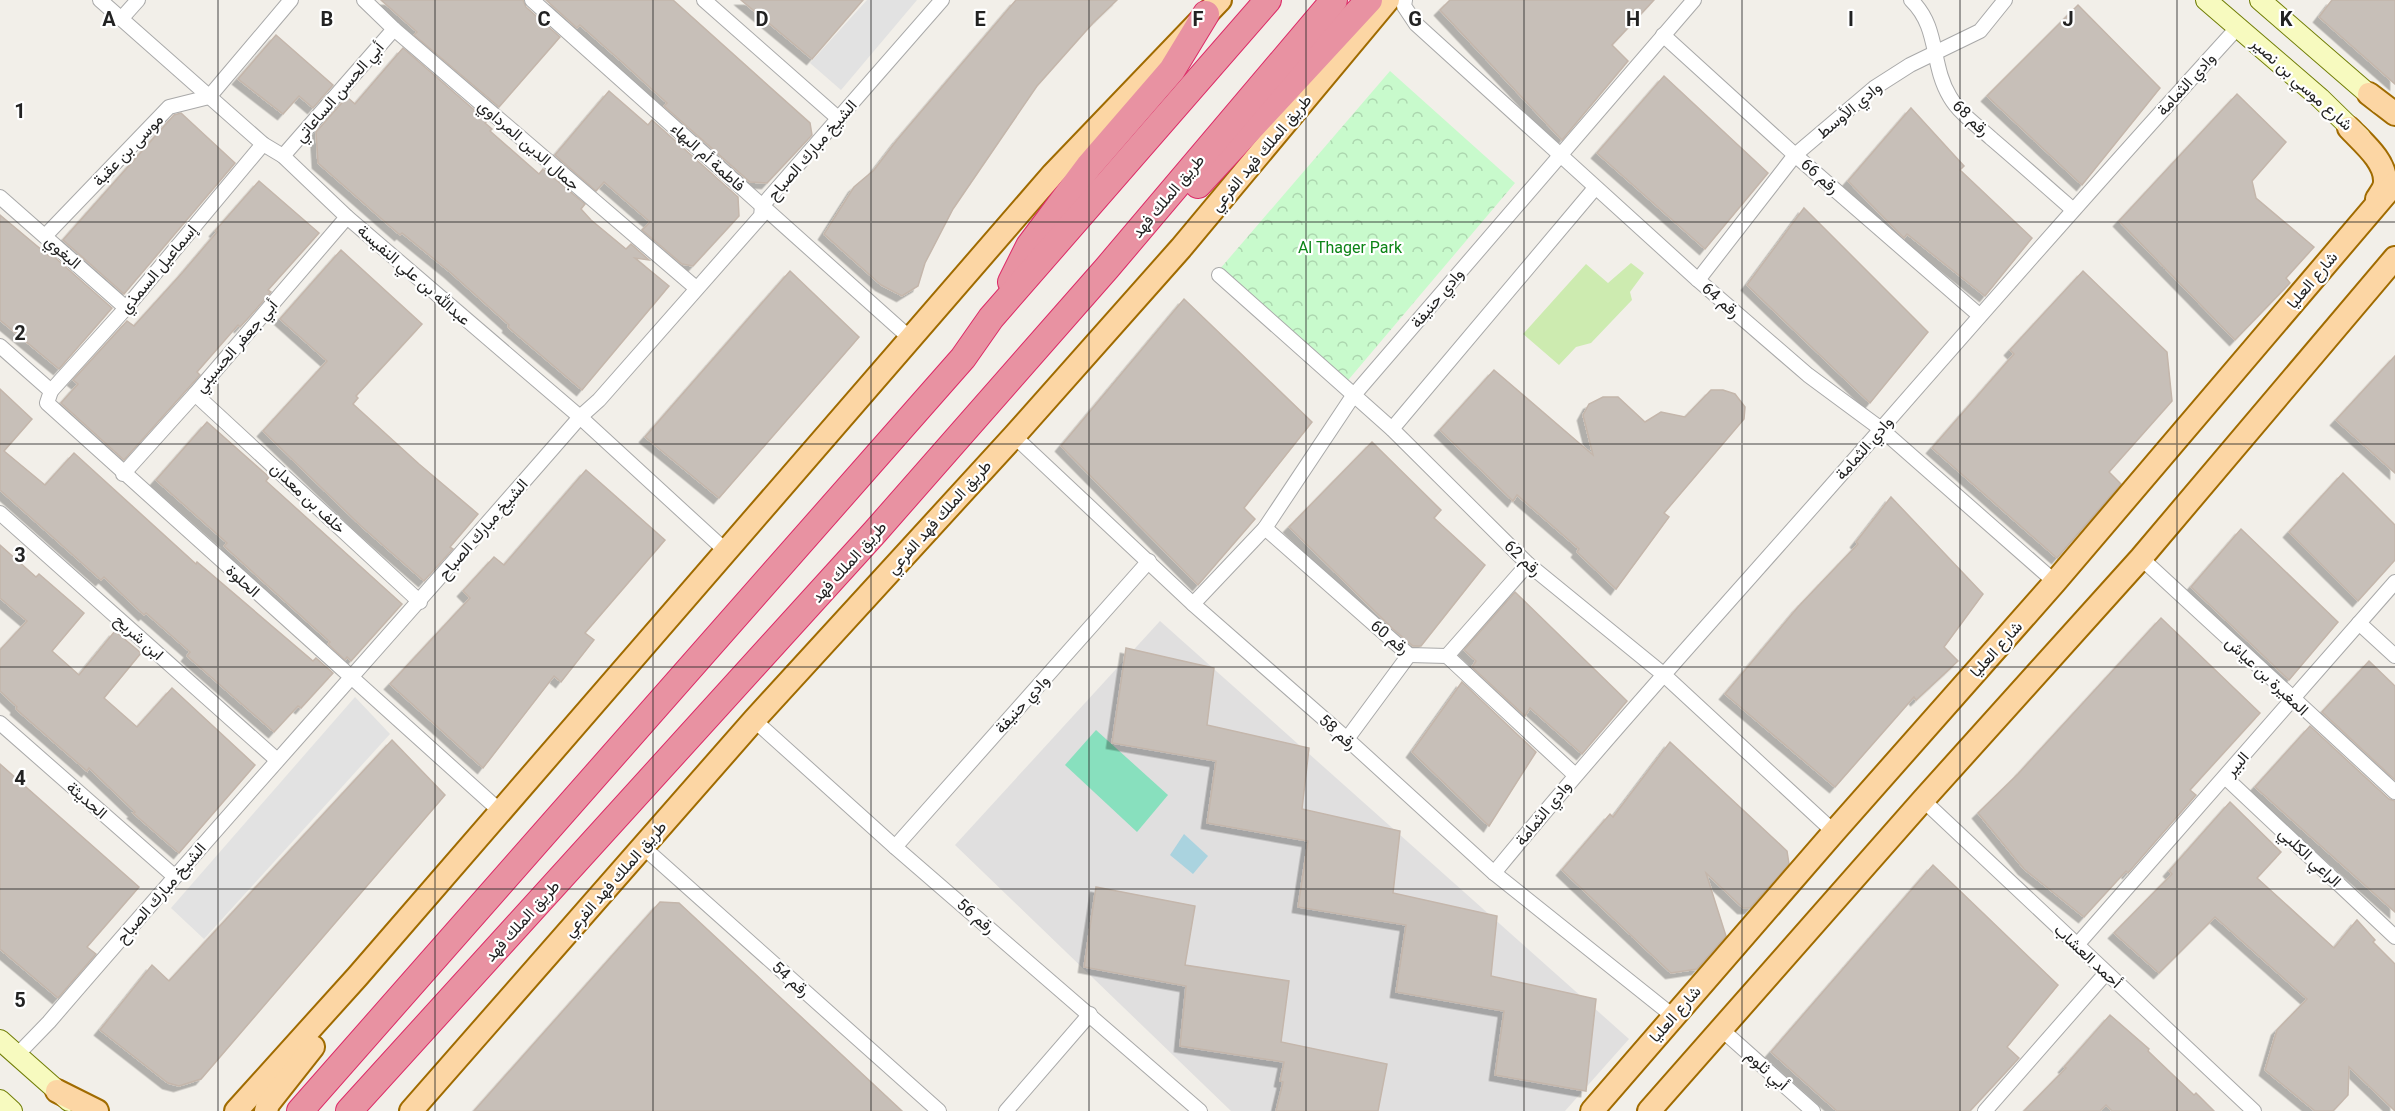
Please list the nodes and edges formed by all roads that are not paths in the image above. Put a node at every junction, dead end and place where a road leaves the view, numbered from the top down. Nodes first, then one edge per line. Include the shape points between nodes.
1 (100, 0) edge
2 (138, 0) edge
3 (291, 0) edge
4 (364, 0) edge
5 (532, 0) edge
6 (704, 0) edge
7 (942, 0) edge
8 (1268, 0) edge
9 (1334, 0) edge
10 (1369, 0) edge
11 (1388, 0) edge
12 (1405, 0) edge
13 (1694, 0) edge
14 (1911, 0) edge
15 (2005, 0) edge
16 (2206, 0) edge
17 (2264, 1) edge
18 (1213, 7) edge
19 (121, 19) junction
20 (2238, 27) junction
21 (394, 29) junction
22 (1663, 35) junction
23 (1935, 53) junction
24 (2369, 94) joint
25 (208, 97) junction
26 (2395, 116) edge
27 (839, 119) junction
28 (2349, 128) junction
29 (263, 144) junction
30 (1558, 155) junction
31 (1795, 155) junction
32 (283, 156) junction
33 (2395, 171) edge
34 (2395, 183) edge
35 (1595, 188) junction
36 (0, 196) edge
37 (762, 206) junction
38 (2073, 209) junction
39 (347, 217) junction
40 (2365, 218) junction
41 (45, 236) junction
42 (2394, 259) edge
43 (1107, 268) junction
44 (1219, 275) dead end
45 (1698, 280) junction
46 (696, 288) junction
47 (126, 308) junction
48 (1979, 315) junction
49 (991, 318) junction
50 (911, 339) junction
51 (0, 346) edge
52 (51, 391) junction
53 (195, 394) junction
54 (1353, 396) junction
55 (580, 417) junction
56 (1392, 429) junction
57 (1881, 429) junction
58 (1014, 436) junction
59 (123, 474) junction
60 (0, 513) edge
61 (1265, 528) junction
62 (726, 551) junction
63 (2141, 558) junction
64 (1149, 561) junction
65 (1528, 564) junction
66 (2055, 582) junction
67 (2395, 582) edge
68 (420, 602) junction
69 (1193, 604) junction
70 (2358, 623) junction
71 (1409, 655) junction
72 (1447, 656) junction
73 (2395, 656) edge
74 (1663, 674) junction
75 (352, 678) junction
76 (2292, 699) junction
77 (754, 720) junction
78 (0, 723) edge
79 (1347, 739) junction
80 (277, 760) junction
81 (1575, 775) junction
82 (2226, 777) junction
83 (2395, 792) edge
84 (1923, 800) junction
85 (500, 811) junction
86 (1834, 832) junction
87 (643, 847) junction
88 (895, 847) junction
89 (1494, 873) junction
90 (174, 876) junction
91 (2395, 937) edge
92 (2077, 945) junction
93 (2106, 973) junction
94 (357, 977) junction
95 (1090, 1014) junction
96 (1673, 1016) junction
97 (483, 1028) junction
98 (1722, 1029) junction
99 (0, 1040) edge
100 (17, 1055) junction
101 (57, 1091) junction
102 (0, 1100) edge
103 (12, 1111) edge
104 (80, 1111) edge
105 (97, 1111) edge
106 (218, 1111) edge
107 (236, 1111) edge
108 (252, 1111) edge
109 (266, 1111) edge
110 (300, 1111) edge
111 (349, 1111) edge
112 (393, 1111) edge
113 (411, 1111) edge
114 (939, 1111) edge
115 (1006, 1111) edge
116 (1200, 1111) edge
117 (1592, 1111) edge
118 (1648, 1111) edge
119 (1813, 1111) edge
120 (1985, 1111) edge
121 (2254, 1111) edge

1 - 19 street, عبدالله بن علي النفيسة
2 - 19 street
3 - 25 street
4 - 21 street, جمال الدين المرداوي
5 - 37 street, فاطمة أم البهاء
6 - 27 street
7 - 27 street, الشيخ مبارك الصباح
8 - 49 highway
9 - 43 highway, طريق الملك فهد
10 - 43 highway via 1171,215
11 - 58 main road, طريق الملك فهد الفرعي via 1181,248
12 - 30 street, رقم 64 via 1404,6 1416,24
13 - 22 street, وادي حنيفة
14 - 23 street, رقم 68 via 1929,26
15 - 23 street, وادي الأوسط via 1980,31
16 - 20 street, شارع موسي بن نصير
17 - 24 street
18 - 49 highway via 1172,70 1089,166 1029,246
18 - 50 main road via 1053,174
19 - 25 street, عبدالله بن علي النفيسة
20 - 28 street, شارع موسي بن نصير
20 - 38 street, وادي الثمامة
21 - 32 street, أبي الحسن الساعاتي
21 - 46 street, جمال الدين المرداوي
22 - 30 street, وادي حنيفة
22 - 31 street, رقم 66
23 - 31 street, وادي الأوسط via 1874,88
23 - 38 street, رقم 68 via 1944,86 1957,108
24 - 26 main road
25 - 29 street, عبدالله بن علي النفيسة
25 - 41 street, موسى بن عقبة via 169,107
27 - 37 street, الشيخ مبارك الصباح
28 - 33 street, شارع موسي بن نصير
28 - 40 main road via 2384,172 2385,184
29 - 32 street, عبدالله بن علي النفيسة
29 - 47 street, إسماعيل السمذي
30 - 35 street, رقم 64
30 - 54 street, وادي حنيفة
31 - 45 street, وادي الأوسط
31 - 48 street, رقم 66
32 - 39 street, عبدالله بن علي النفيسة
34 - 40 main road, شارع العليا
35 - 45 street, رقم 64
35 - 56 street
36 - 41 street, البغوي
37 - 46 street, الشيخ مبارك الصباح via 761,216
37 - 50 street, فاطمة أم البهاء
38 - 48 street, وادي الثمامة
39 - 53 street, أبي جعفر الحسيني
39 - 55 street, عبدالله بن علي النفيسة
40 - 66 main road, شارع العليا
41 - 47 street, البغوي
42 - 63 main road
43 - 111 highway, طريق الملك فهد via 875,532
44 - 54 street, رقم 62
45 - 57 street, رقم 64 via 1808,375
46 - 55 street, الشيخ مبارك الصباح
47 - 52 street, إسماعيل السمذي
48 - 57 street, وادي الثمامة
49 - 110 highway via 963,358
50 - 62 main road
51 - 52 street, الحلوة
52 - 59 street, الحلوة via 47,403
53 - 59 street, أبي جعفر الحسيني
53 - 68 street, خلف بن معدان
54 - 56 street, رقم 62
54 - 61 street, وادي حنيفة
55 - 62 street, عبدالله بن علي النفيسة
55 - 68 street, الشيخ مبارك الصباح
56 - 65 street, رقم 62
57 - 66 street, رقم 64
57 - 74 street, وادي الثمامة
58 - 64 street, رقم 58
58 - 77 main road, طريق الملك فهد الفرعي
59 - 75 street, الحلوة
60 - 80 street, ابن شريح
61 - 69 street, وادي حنيفة
61 - 71 street, رقم 60
62 - 85 main road
63 - 76 street, المغيرة بن عياش
63 - 84 main road
64 - 69 street, رقم 58
64 - 88 street, وادي حنيفة
65 - 72 street
65 - 74 street, رقم 62
66 - 86 main road, شارع العليا
67 - 70 street, البير
68 - 75 street, الشيخ مبارك الصباح
69 - 79 street, رقم 58
70 - 73 street
70 - 76 street, البير
71 - 72 street, رقم 60
71 - 79 street
72 - 81 street
74 - 81 street, وادي الثمامة
74 - 86 street, رقم 62
75 - 80 street, الشيخ مبارك الصباح
75 - 85 street, الحلوة
76 - 82 street, البير
76 - 83 street, المغيرة بن عياش
77 - 87 main road, طريق الملك فهد الفرعي
77 - 88 street, رقم 56
78 - 90 street, الحديثة
79 - 89 street, رقم 58
80 - 90 street, الشيخ مبارك الصباح
81 - 89 street, وادي الثمامة
82 - 91 street, الراعي الكلبي
82 - 92 street, البير
84 - 92 street, أحمد العشاب
84 - 98 main road
85 - 94 main road
86 - 96 main road, شارع العليا
87 - 97 main road, طريق الملك فهد الفرعي
87 - 114 street, رقم 54
88 - 95 street, رقم 56
89 - 96 street, رقم 58
90 - 100 street, الشيخ مبارك الصباح
92 - 93 street, أحمد العشاب
93 - 120 street
93 - 121 street, أحمد العشاب
94 - 106 main road via 234,1100
94 - 107 main road
94 - 108 main road
94 - 109 main road via 321,1036
95 - 115 street
95 - 116 street, رقم 56
96 - 117 main road, شارع العليا
97 - 112 main road via 441,1059
97 - 113 main road
98 - 118 main road
98 - 119 street, أبي ثلوم
99 - 100 street
100 - 101 street
101 - 104 street
101 - 105 main road
102 - 103 street

